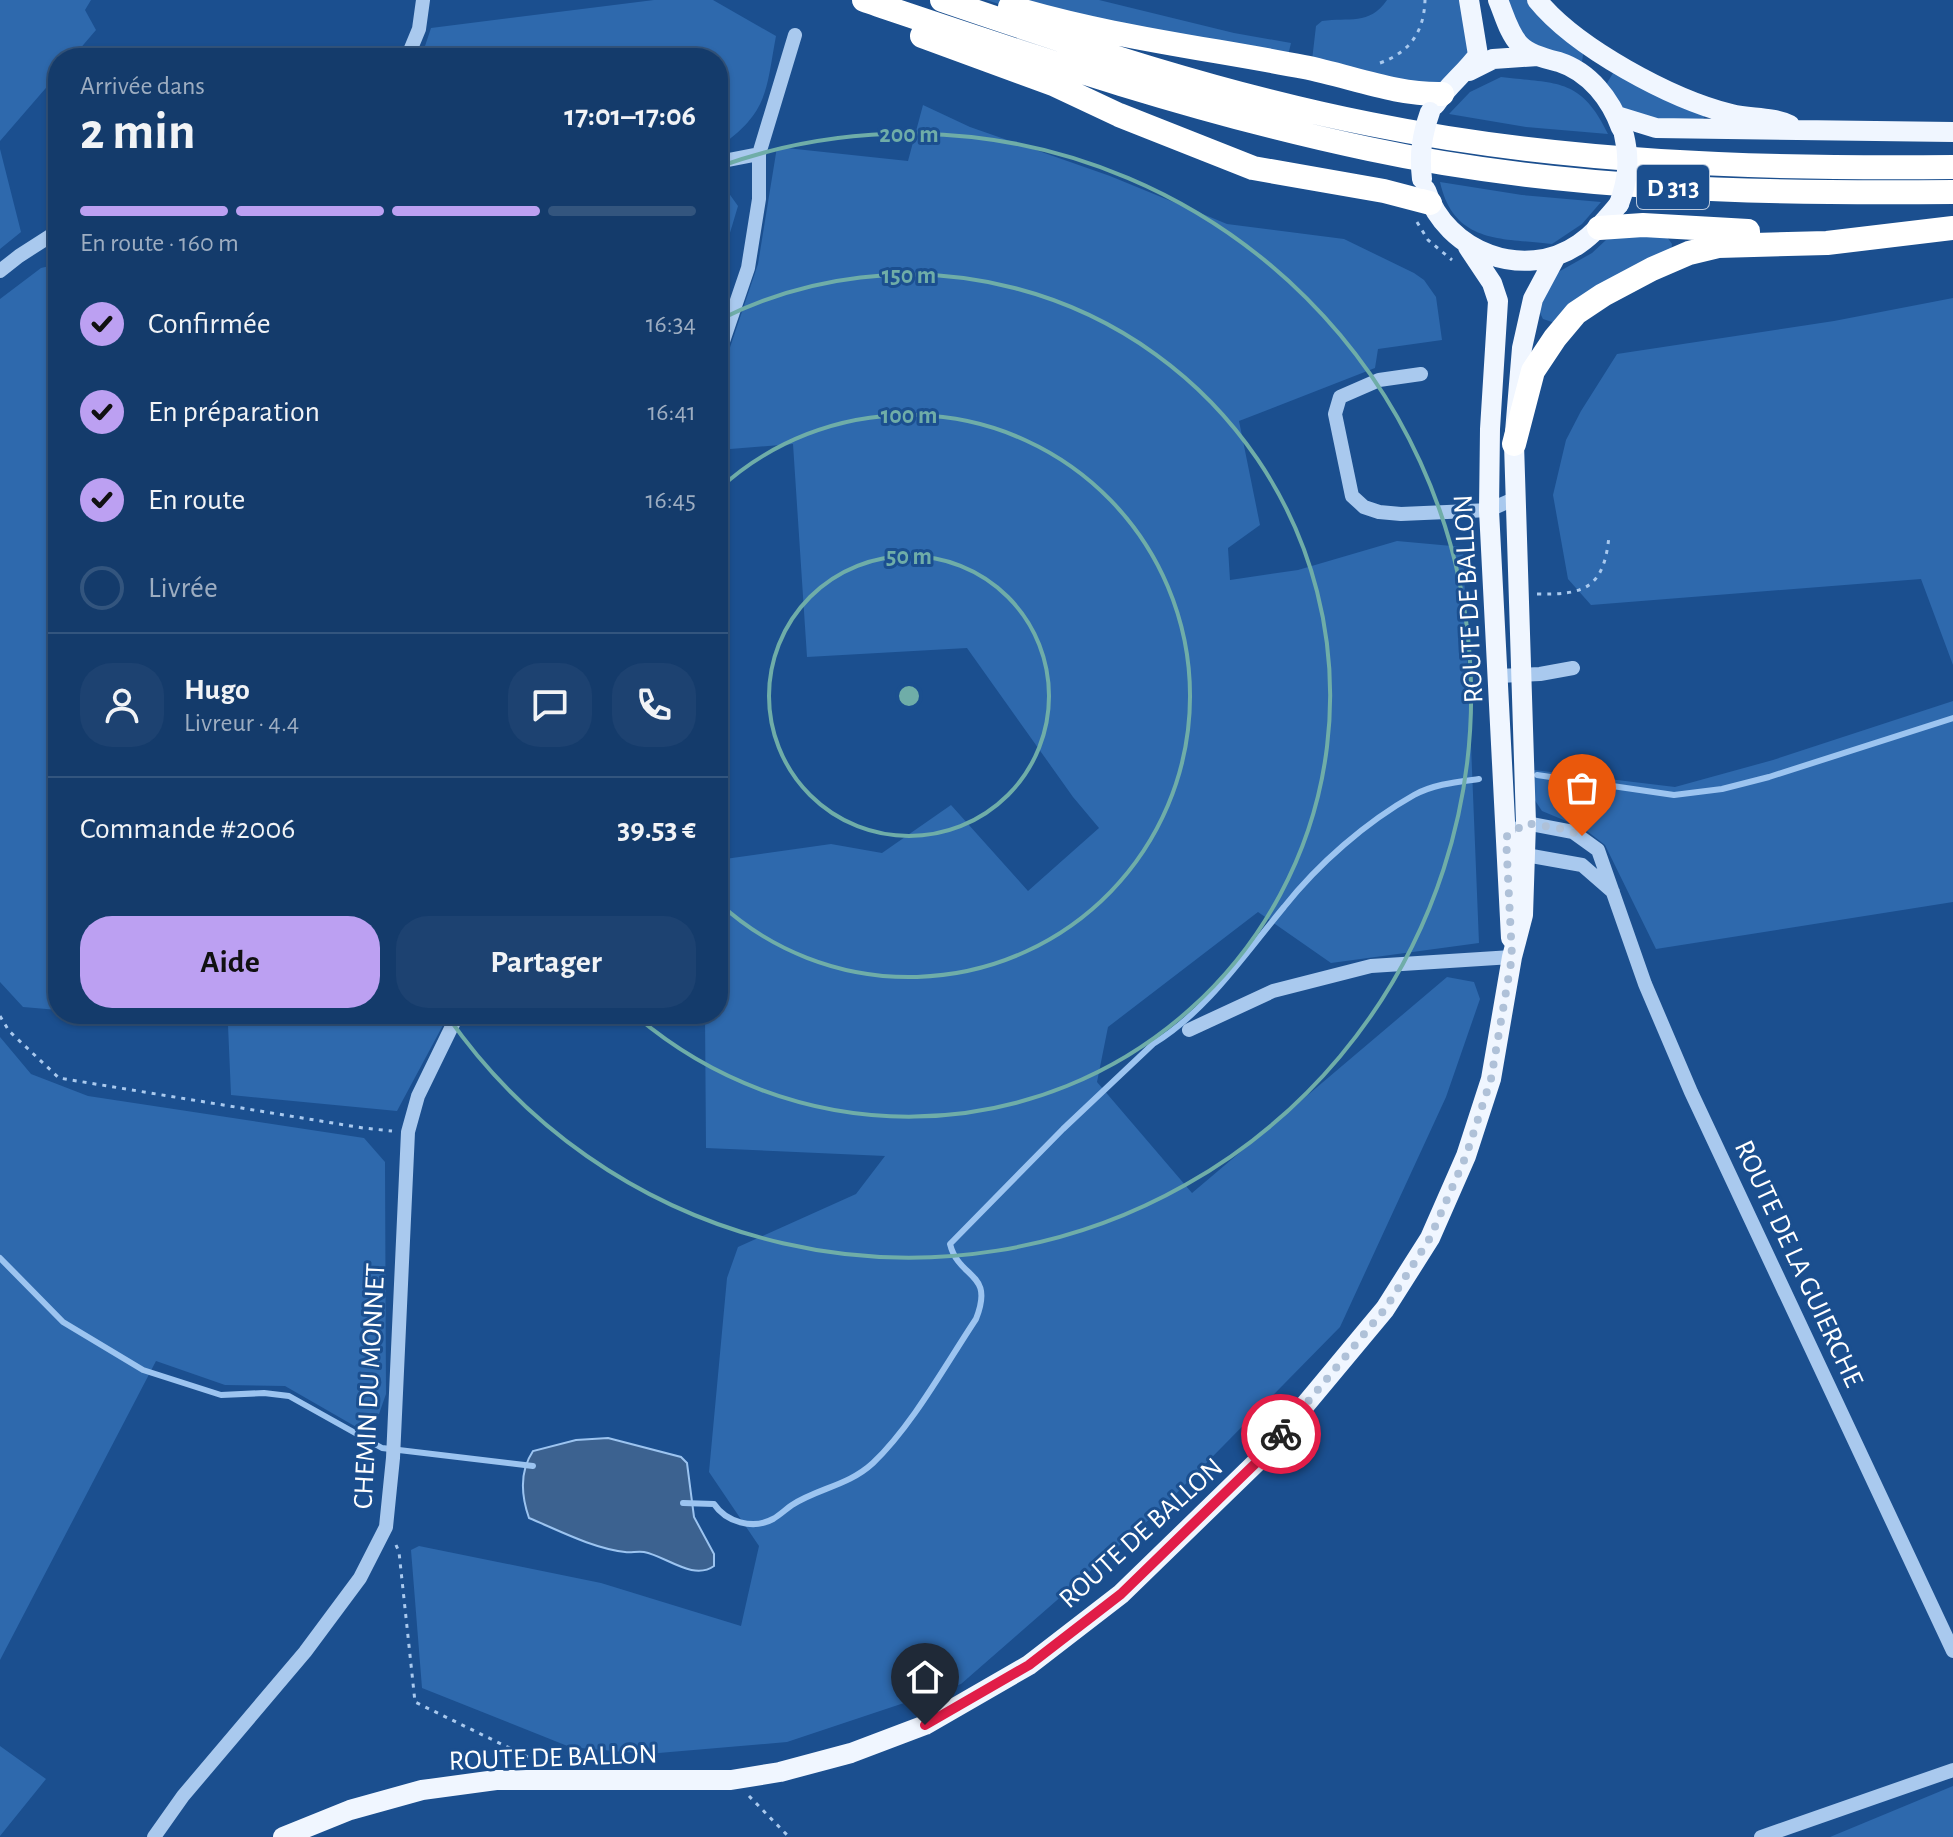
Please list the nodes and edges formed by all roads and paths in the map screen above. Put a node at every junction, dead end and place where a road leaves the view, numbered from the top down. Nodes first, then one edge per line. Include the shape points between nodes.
1 (423, 0) edge
2 (942, 0) edge
3 (986, 0) edge
4 (1469, 0) edge
5 (1498, 0) edge
6 (1537, 0) edge
7 (866, 1) edge
8 (795, 35) dead end
9 (411, 48) edge
10 (1538, 56) junction
11 (1465, 73) junction
12 (1436, 103) junction
13 (1620, 126) junction
14 (1804, 132) junction
15 (1953, 132) edge
16 (759, 154) junction
17 (728, 160) edge
18 (1953, 167) edge
19 (1953, 192) edge
20 (1420, 193) junction
21 (1599, 228) junction
22 (1953, 228) edge
23 (48, 237) edge
24 (1859, 239) junction
25 (1461, 255) junction
26 (1556, 256) junction
27 (0, 271) edge
28 (728, 327) edge
29 (1421, 374) dead end
30 (1514, 444) junction
31 (1514, 499) junction
32 (1489, 510) junction
33 (1609, 536) dead end
34 (1518, 593) junction
35 (1573, 668) dead end
36 (1498, 676) junction
37 (1520, 676) junction
38 (1526, 823) junction
39 (1506, 837) junction
40 (1526, 855) junction
41 (1613, 892) junction
42 (1512, 957) junction
43 (0, 1016) edge
44 (453, 1024) edge
45 (1189, 1030) dead end
46 (408, 1132) junction
47 (386, 1527) junction
48 (1953, 1651) edge
49 (532, 1759) dead end
50 (1953, 1770) edge
51 (731, 1780) junction
52 (154, 1837) edge
53 (283, 1837) edge
54 (789, 1837) edge
55 (1761, 1837) edge

1 - 9 street
2 - 18 highway, D 313 via 1173,75 1371,124 1592,157 1822,168
3 - 12 highway via 1055,21 1311,69 1419,94
4 - 11 main road via 1478,55
5 - 10 main road via 1520,46
6 - 14 main road via 1579,39 1654,83 1695,103 1775,118
7 - 19 highway, D 313 via 1135,89 1371,150 1526,175 1673,188
7 - 20 highway via 882,21 1053,84 1253,168
8 - 16 street
10 - 11 main road via 1493,59
10 - 13 main road via 1567,65 1593,83 1608,99
11 - 12 main road
12 - 20 main road, bridge via 1421,144
13 - 14 main road
13 - 21 main road, bridge via 1628,155 1626,184 1619,204
14 - 15 main road
16 - 17 street
16 - 28 street via 759,199 748,268
20 - 25 main road
20 - 25 path via 1410,211 1428,240
21 - 24 highway via 1643,225
21 - 26 main road
22 - 24 highway
23 - 27 street
24 - 30 highway via 1718,246 1689,253 1603,295 1576,313 1533,371
25 - 26 main road via 1519,261
25 - 32 main road, ROUTE DE BALLON via 1492,283 1498,301
26 - 30 main road, ROUTE DE BALLON via 1533,299 1522,348
29 - 32 street via 1379,380 1340,397 1335,414 1352,496 1379,512
30 - 31 main road, ROUTE DE BALLON
31 - 32 street
31 - 34 main road, ROUTE DE BALLON
32 - 36 main road, ROUTE DE BALLON
33 - 34 path via 1602,572 1590,586 1567,594
34 - 37 main road, ROUTE DE BALLON
35 - 37 street
36 - 37 street
36 - 39 main road, ROUTE DE BALLON
37 - 38 main road, ROUTE DE BALLON
38 - 39 street
38 - 40 main road, ROUTE DE BALLON
38 - 41 street, ROUTE DE LA GUIERCHE via 1573,832 1588,841 1604,862
39 - 40 street
39 - 42 main road, ROUTE DE BALLON
40 - 41 street, ROUTE DE LA GUIERCHE via 1582,865
40 - 42 main road, ROUTE DE BALLON via 1523,915
41 - 48 street, ROUTE DE LA GUIERCHE via 1691,1092
42 - 45 street via 1371,966 1273,991
42 - 51 main road, ROUTE DE BALLON via 1491,1079 1466,1156 1430,1238 1385,1309 1261,1458 1121,1594 1029,1665 925,1725 851,1753
43 - 46 path via 59,1078
44 - 46 street, CHEMIN DU MONNET via 418,1096
46 - 47 street, CHEMIN DU MONNET
47 - 49 path via 399,1552 415,1702
47 - 52 street, CHEMIN DU MONNET via 360,1578 305,1652
50 - 55 street
51 - 53 main road, ROUTE DE BALLON via 496,1780 422,1790 350,1810
51 - 54 path

